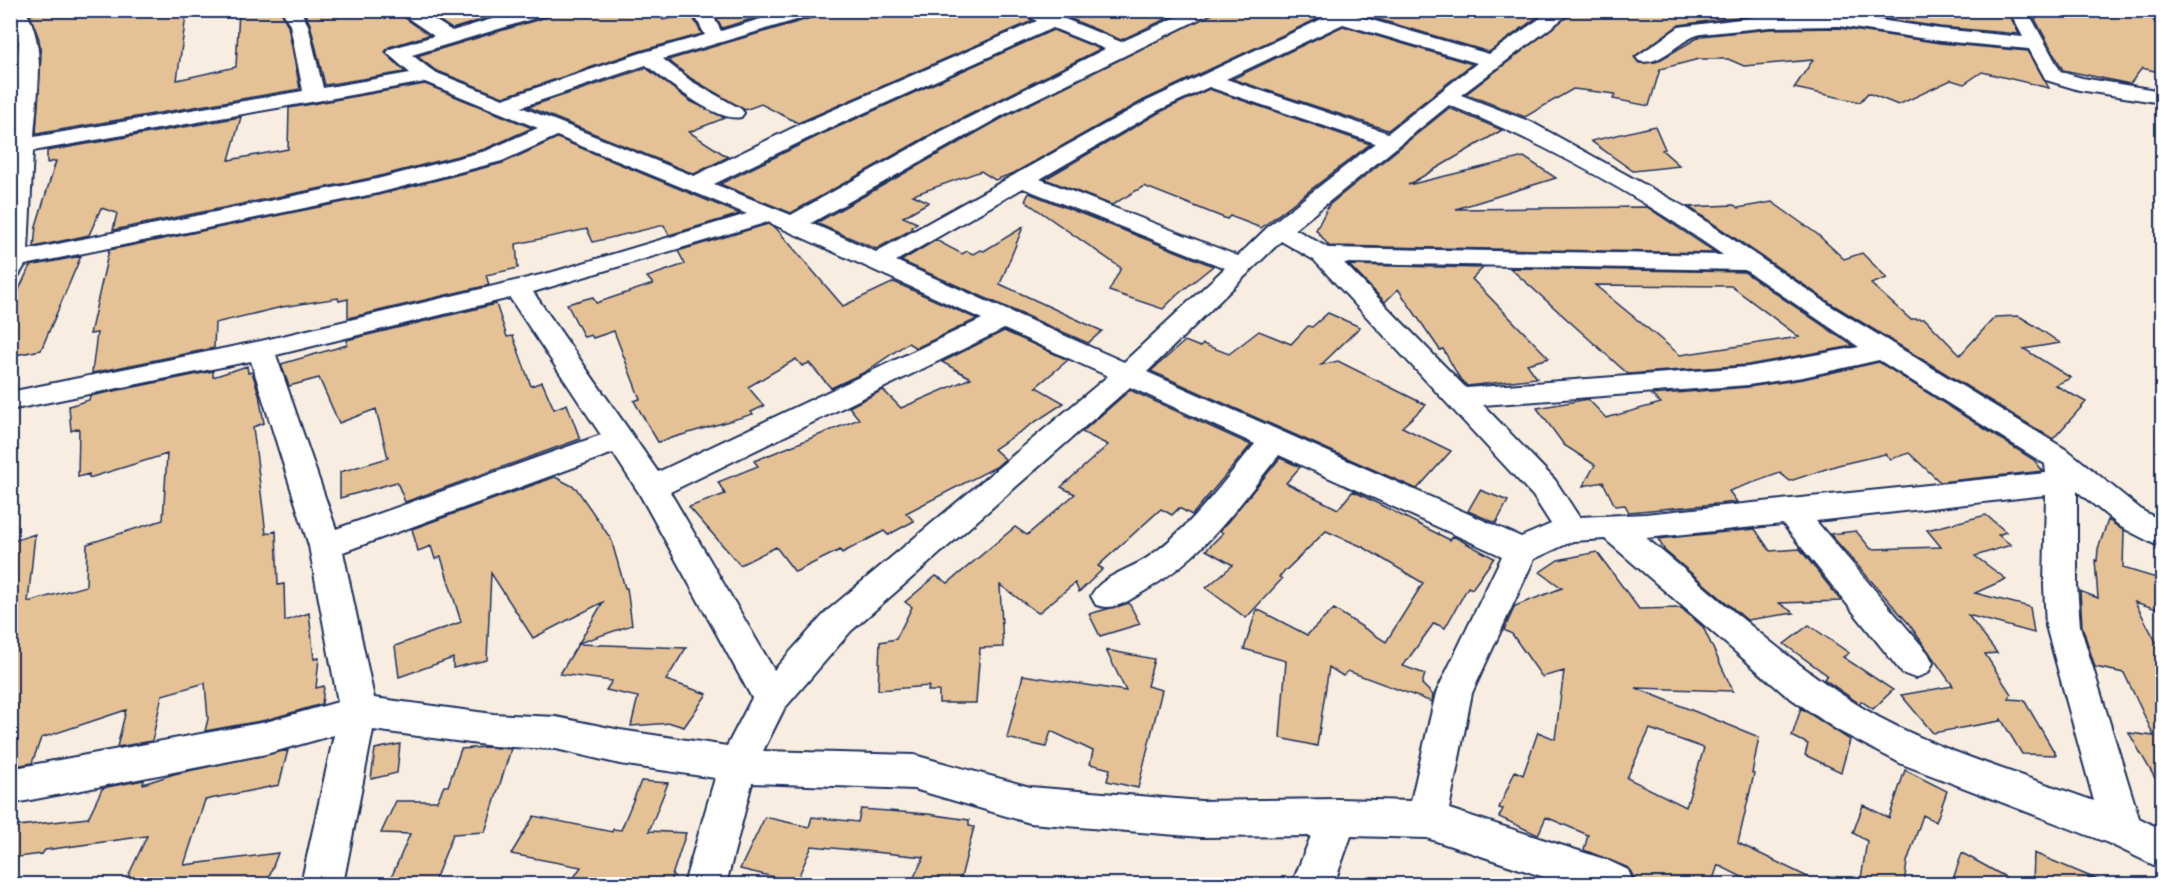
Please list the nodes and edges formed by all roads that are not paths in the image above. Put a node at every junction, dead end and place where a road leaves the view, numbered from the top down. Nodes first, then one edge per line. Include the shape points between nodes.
1 (291, 10) edge
2 (405, 10) edge
3 (543, 10) edge
4 (701, 10) edge
5 (811, 10) edge
6 (1028, 10) edge
7 (1209, 10) edge
8 (1318, 10) edge
9 (1565, 10) edge
10 (2018, 10) edge
11 (18, 12) edge
12 (1340, 18) junction
13 (1053, 21) junction
14 (449, 37) junction
15 (715, 37) junction
16 (2037, 44) junction
17 (1122, 49) junction
18 (648, 57) junction
19 (1646, 57) dead end
20 (1492, 61) junction
21 (427, 76) junction
22 (1206, 79) junction
23 (314, 94) junction
24 (1447, 97) junction
25 (2163, 97) edge
26 (503, 106) junction
27 (734, 113) dead end
28 (557, 128) junction
29 (18, 139) edge
30 (1391, 141) junction
31 (1020, 179) junction
32 (696, 184) junction
33 (782, 219) junction
34 (1279, 230) junction
35 (1323, 255) junction
36 (878, 261) junction
37 (1752, 263) junction
38 (12, 264) edge
39 (1242, 266) junction
40 (516, 287) junction
41 (1004, 319) junction
42 (261, 350) junction
43 (1885, 350) junction
44 (1128, 374) junction
45 (1458, 398) junction
46 (10, 401) edge
47 (618, 441) junction
48 (1275, 441) junction
49 (2061, 470) junction
50 (652, 488) junction
51 (1791, 512) junction
52 (1613, 528) junction
53 (1569, 529) junction
54 (2163, 536) edge
55 (325, 546) junction
56 (1521, 551) junction
57 (1108, 596) dead end
58 (1915, 663) dead end
59 (771, 698) junction
60 (358, 712) junction
61 (738, 765) junction
62 (10, 787) edge
63 (1338, 817) junction
64 (1428, 820) junction
65 (2122, 830) junction
66 (2163, 850) edge
67 (322, 885) edge
68 (705, 885) edge
69 (1313, 885) edge
70 (1613, 885) edge

1 - 23 street via 299,25
2 - 14 street
3 - 14 street
4 - 15 street
5 - 15 street
6 - 13 street
7 - 17 street
8 - 12 street
9 - 20 street
10 - 16 street
11 - 29 street via 29,42
12 - 20 street
12 - 22 street
13 - 17 street
13 - 32 street via 811,128
14 - 21 street via 397,53
15 - 18 street
16 - 19 street via 1940,35 1873,23 1800,20 1701,27 1686,31
16 - 25 street via 2053,76
17 - 33 street
18 - 26 street
18 - 27 street via 684,85
20 - 24 street
21 - 23 street
21 - 26 street
22 - 30 street
22 - 31 street
23 - 29 street
24 - 30 street
24 - 37 street via 1523,127 1605,170 1677,212
26 - 28 street
28 - 32 street
28 - 38 street via 494,156 378,186
29 - 38 street
30 - 34 street
31 - 36 street
31 - 39 street
32 - 33 street
33 - 36 street
33 - 40 street
34 - 35 street
34 - 39 street
35 - 37 street
35 - 45 street
36 - 41 street
37 - 43 street
39 - 44 street
40 - 42 street
40 - 47 street
41 - 44 street
41 - 50 street
42 - 46 street
42 - 55 street
43 - 45 street via 1748,376
43 - 49 street
44 - 48 street
44 - 59 street via 839,621
45 - 53 street via 1544,488
47 - 50 street
47 - 55 street
48 - 56 street
48 - 57 street via 1194,538 1159,567
49 - 51 street
49 - 54 street
49 - 65 street via 2063,626
50 - 59 street
51 - 52 street
51 - 58 street
52 - 53 street
52 - 65 street via 1796,682 1850,719 1916,752
53 - 56 street
55 - 60 street
56 - 64 street via 1454,693
59 - 61 street
60 - 61 street via 493,730 556,733
60 - 62 street via 266,738
60 - 67 street
61 - 63 street via 914,772 1030,806 1201,819
61 - 68 street
63 - 64 street
63 - 69 street
64 - 70 street via 1592,874
65 - 66 street

